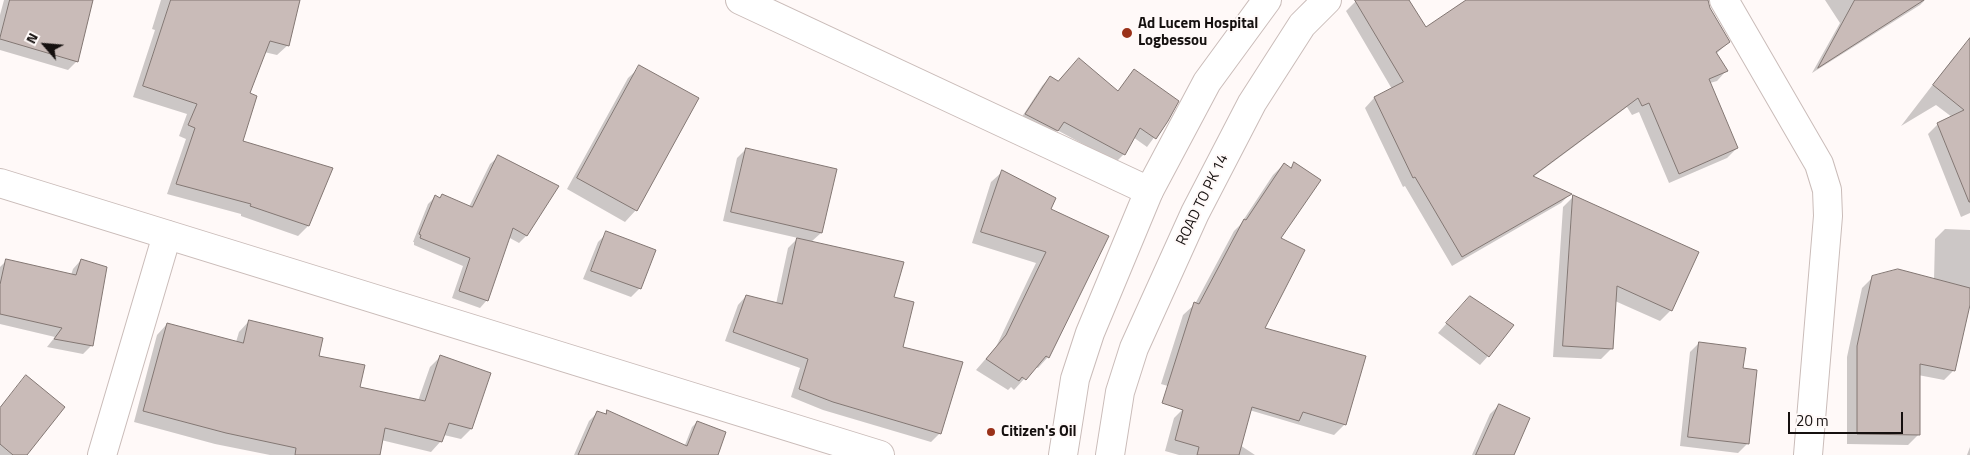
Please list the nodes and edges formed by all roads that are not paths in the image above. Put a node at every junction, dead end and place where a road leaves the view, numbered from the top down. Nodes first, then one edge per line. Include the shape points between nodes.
1 (740, 0) edge
2 (1267, 0) edge
3 (1327, 0) edge
4 (1724, 0) edge
5 (0, 184) edge
6 (1149, 191) junction
7 (167, 235) junction
8 (102, 455) edge
9 (880, 455) edge
10 (1063, 455) edge
11 (1110, 455) edge
12 (1808, 455) edge

1 - 6 main road
2 - 6 main road via 1207,82
3 - 11 main road, ROAD TO PK 14 via 1302,25 1252,103 1195,213 1134,348 1120,392
4 - 12 main road via 1819,164 1827,190 1828,216
5 - 7 main road
6 - 10 main road via 1090,332 1075,378
7 - 8 main road
7 - 9 main road

